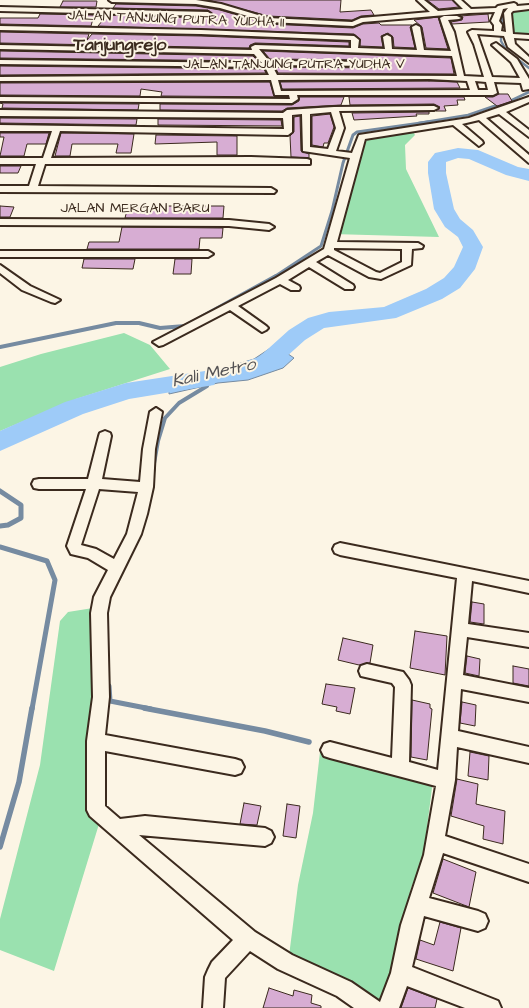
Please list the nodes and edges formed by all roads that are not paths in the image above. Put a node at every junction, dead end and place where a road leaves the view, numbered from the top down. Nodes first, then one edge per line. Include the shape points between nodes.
1 (420, 0) edge
2 (457, 0) edge
3 (111, 1) edge
4 (529, 6) edge
5 (512, 7) junction
6 (0, 9) edge
7 (498, 10) junction
8 (109, 11) junction
9 (472, 11) junction
10 (208, 14) dead end
11 (437, 14) junction
12 (53, 19) junction
13 (268, 20) junction
14 (416, 27) dead end
15 (0, 28) edge
16 (503, 34) junction
17 (255, 36) junction
18 (388, 37) dead end
19 (529, 37) edge
20 (496, 45) dead end
21 (0, 47) edge
22 (42, 48) junction
23 (256, 49) junction
24 (354, 50) junction
25 (389, 51) junction
26 (422, 52) junction
27 (455, 54) junction
28 (529, 61) edge
29 (0, 62) edge
30 (267, 64) junction
31 (377, 64) dead end
32 (441, 65) junction
33 (390, 77) junction
34 (274, 78) junction
35 (466, 78) junction
36 (0, 79) edge
37 (489, 79) junction
38 (527, 80) edge
39 (394, 92) junction
40 (475, 92) junction
41 (293, 93) junction
42 (0, 98) edge
43 (528, 100) edge
44 (286, 101) junction
45 (485, 106) dead end
46 (399, 108) junction
47 (434, 108) dead end
48 (334, 109) junction
49 (306, 112) junction
50 (0, 113) edge
51 (502, 113) junction
52 (288, 115) junction
53 (482, 119) junction
54 (457, 123) junction
55 (0, 128) edge
56 (57, 129) junction
57 (527, 131) edge
58 (479, 143) dead end
59 (331, 153) junction
60 (349, 155) junction
61 (529, 160) edge
62 (0, 161) edge
63 (44, 161) junction
64 (307, 162) dead end
65 (0, 189) edge
66 (34, 189) junction
67 (271, 191) dead end
68 (0, 222) edge
69 (269, 227) dead end
70 (330, 248) junction
71 (0, 254) edge
72 (208, 254) dead end
73 (310, 264) junction
74 (0, 268) edge
75 (280, 280) junction
76 (349, 287) dead end
77 (295, 288) dead end
78 (55, 300) dead end
79 (230, 306) junction
80 (262, 328) dead end
81 (159, 342) dead end
82 (156, 412) dead end
83 (105, 436) dead end
84 (39, 484) dead end
85 (94, 484) junction
86 (146, 487) junction
87 (340, 549) dead end
88 (117, 569) junction
89 (465, 574) junction
90 (529, 587) edge
91 (460, 629) junction
92 (529, 640) edge
93 (367, 671) dead end
94 (454, 680) junction
95 (529, 696) edge
96 (450, 737) junction
97 (96, 741) junction
98 (330, 750) dead end
99 (529, 755) edge
100 (235, 767) dead end
101 (400, 769) junction
102 (446, 780) junction
103 (119, 828) junction
104 (265, 837) dead end
105 (436, 842) junction
106 (529, 873) edge
107 (417, 904) junction
108 (478, 921) dead end
109 (248, 939) junction
110 (401, 973) junction
111 (213, 1008) edge
112 (372, 1008) edge
113 (388, 1008) edge
114 (490, 1008) edge

1 - 11 street
2 - 9 street
3 - 8 street
3 - 13 street via 202,2
4 - 5 street
5 - 7 street via 500,7
5 - 16 street via 507,13
6 - 12 street
7 - 9 street
7 - 16 street via 495,21
8 - 10 street
8 - 12 street
9 - 11 street
9 - 27 street via 474,15 469,17 444,18
11 - 13 street via 361,20 354,24
12 - 15 street, JALAN TANJUNG PUTRA YUDHA II
12 - 17 street, JALAN TANJUNG PUTRA YUDHA II
12 - 22 street
13 - 17 street
14 - 26 street
16 - 19 street
16 - 28 street
16 - 37 street via 472,32
17 - 23 street
17 - 24 street, JALAN TANJUNG PUTRA YUDHA II via 352,38 355,39
18 - 25 street
20 - 38 street via 514,61
21 - 22 street
22 - 23 street
23 - 24 street
23 - 30 street
24 - 25 street
25 - 26 street
26 - 32 street
27 - 32 street
27 - 35 street
29 - 30 street
30 - 31 street
30 - 34 street
32 - 33 street, JALAN TANJUNG PUTRA YUDHA V
32 - 35 street, JALAN TANJUNG PUTRA YUDHA V
33 - 34 street, JALAN TANJUNG PUTRA YUDHA V
33 - 39 street
34 - 36 street, JALAN TANJUNG PUTRA YUDHA V
34 - 41 street via 278,93
35 - 37 street, JALAN TANJUNG PUTRA YUDHA V
35 - 40 street
37 - 38 street, JALAN TANJUNG PUTRA YUDHA V
37 - 40 street via 492,93
38 - 45 street via 524,92
39 - 40 street
39 - 41 street
39 - 46 street
41 - 44 street via 294,100
42 - 44 street
43 - 51 street
44 - 52 street
46 - 47 street
46 - 48 street
48 - 49 street
48 - 59 street via 340,128
49 - 52 street
49 - 59 street via 306,149
50 - 52 street
51 - 53 street
51 - 54 street
51 - 57 street
52 - 56 street via 288,132
53 - 54 street
53 - 61 street
54 - 58 street
54 - 60 street via 365,135
55 - 56 street
56 - 63 street
59 - 60 street
60 - 70 street
62 - 63 street
63 - 64 street
63 - 66 street
65 - 66 street
66 - 67 street
68 - 69 street, JALAN MERGAN BARU
70 - 70 street via 373,275 381,276 407,263 413,246
70 - 73 street
71 - 72 street
73 - 75 street
73 - 76 street
74 - 78 street via 26,288
75 - 77 street
75 - 79 street
79 - 80 street
79 - 81 street
82 - 86 street
83 - 85 street
84 - 85 street
85 - 86 street
85 - 88 street via 74,548 97,555
86 - 88 street via 134,534
87 - 89 street
88 - 97 street via 102,596 99,612 101,697
89 - 90 street
89 - 91 street
91 - 92 street
91 - 94 street
93 - 101 street via 397,677 402,685
94 - 95 street
94 - 96 street
96 - 99 street
96 - 102 street
97 - 100 street
97 - 103 street via 96,810
98 - 101 street
101 - 102 street
102 - 105 street
103 - 104 street via 145,825
103 - 109 street
105 - 106 street
105 - 107 street
107 - 108 street
107 - 110 street
109 - 111 street via 219,969 215,977
109 - 112 street via 285,962 344,989
110 - 113 street
110 - 114 street

